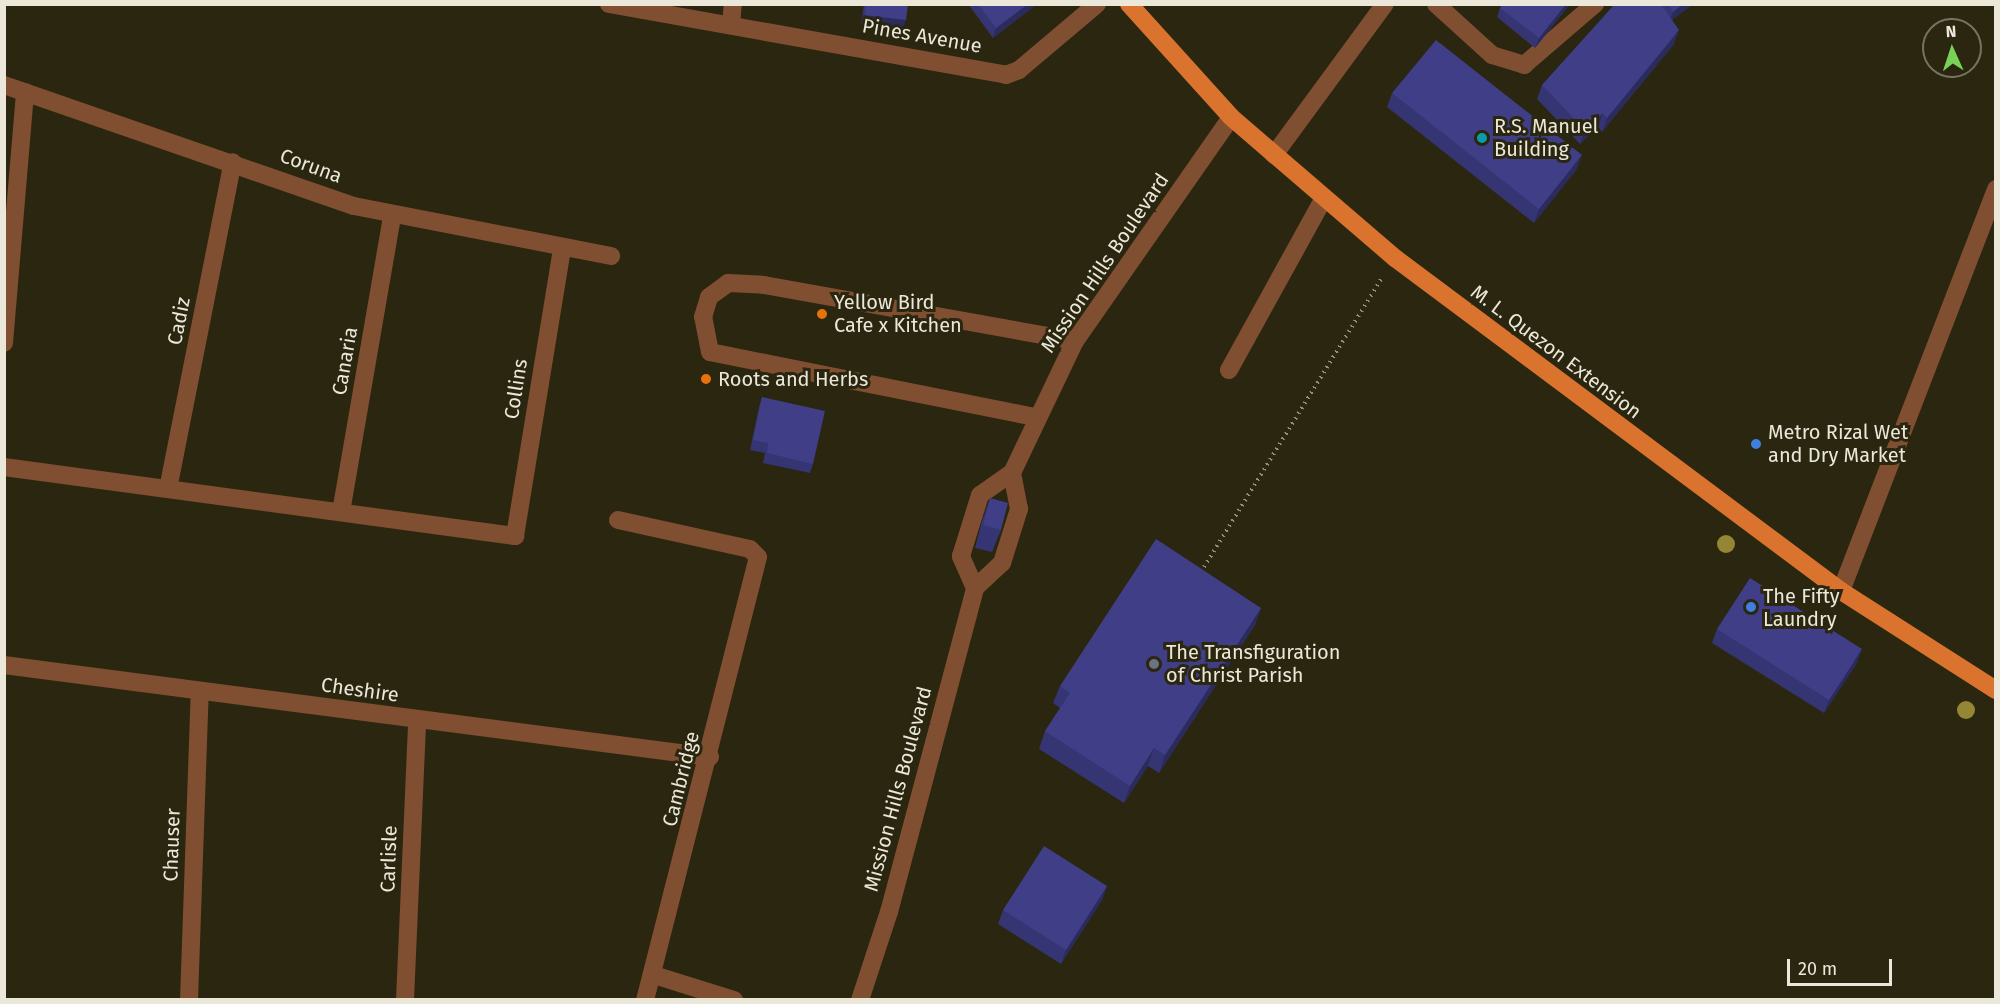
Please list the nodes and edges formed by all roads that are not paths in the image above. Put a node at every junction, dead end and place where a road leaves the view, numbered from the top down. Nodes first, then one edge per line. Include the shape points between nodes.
1 (609, 4) edge
2 (733, 4) edge
3 (1097, 4) edge
4 (1129, 4) edge
5 (1385, 4) edge
6 (1436, 4) edge
7 (1595, 4) edge
8 (730, 25) junction
9 (4, 85) edge
10 (25, 92) junction
11 (1231, 117) junction
12 (1274, 155) junction
13 (233, 162) junction
14 (1995, 189) edge
15 (1323, 200) junction
16 (392, 217) junction
17 (562, 249) junction
18 (611, 256) dead end
19 (1076, 341) junction
20 (4, 343) edge
21 (1228, 370) dead end
22 (1035, 417) junction
23 (4, 466) edge
24 (1012, 473) junction
25 (168, 489) junction
26 (341, 512) junction
27 (618, 520) dead end
28 (975, 588) junction
29 (1841, 591) junction
30 (4, 665) edge
31 (1995, 690) edge
32 (200, 692) junction
33 (417, 720) junction
34 (710, 757) junction
35 (654, 975) junction
36 (189, 999) edge
37 (405, 999) edge
38 (645, 999) edge
39 (734, 999) edge
40 (860, 999) edge

1 - 8 street, Pines Avenue
2 - 8 street
3 - 8 street, Pines Avenue via 1019,70 1006,75
4 - 11 main road, M. L. Quezon Extension
5 - 12 street
6 - 7 street via 1492,55 1524,65
9 - 10 street, Coruna
10 - 13 street, Coruna
10 - 20 street
11 - 12 main road, M. L. Quezon Extension
11 - 19 street, Mission Hills Boulevard
12 - 15 main road, M. L. Quezon Extension
13 - 16 street, Coruna
13 - 25 street, Cadiz
14 - 29 street
15 - 21 street
15 - 29 main road, M. L. Quezon Extension via 1530,362
16 - 17 street, Coruna
16 - 26 street, Canaria
17 - 18 street, Coruna
17 - 26 street, Collins via 515,536
19 - 22 street, Mission Hills Boulevard
19 - 22 street via 764,285 728,284 709,297 703,317 710,352
22 - 24 street, Mission Hills Boulevard
23 - 25 street
24 - 28 street, Mission Hills Boulevard via 1017,517 1002,563
24 - 28 street via 980,495 969,520 961,556
25 - 26 street
27 - 34 street, Cambridge via 750,549 758,557
28 - 40 street, Mission Hills Boulevard via 889,912
29 - 31 main road, M. L. Quezon Extension
30 - 32 street, Cheshire
32 - 33 street, Cheshire
32 - 36 street, Chauser
33 - 34 street, Cheshire
33 - 37 street, Carlisle
34 - 35 street, Cambridge
35 - 38 street, Cambridge
35 - 39 street

